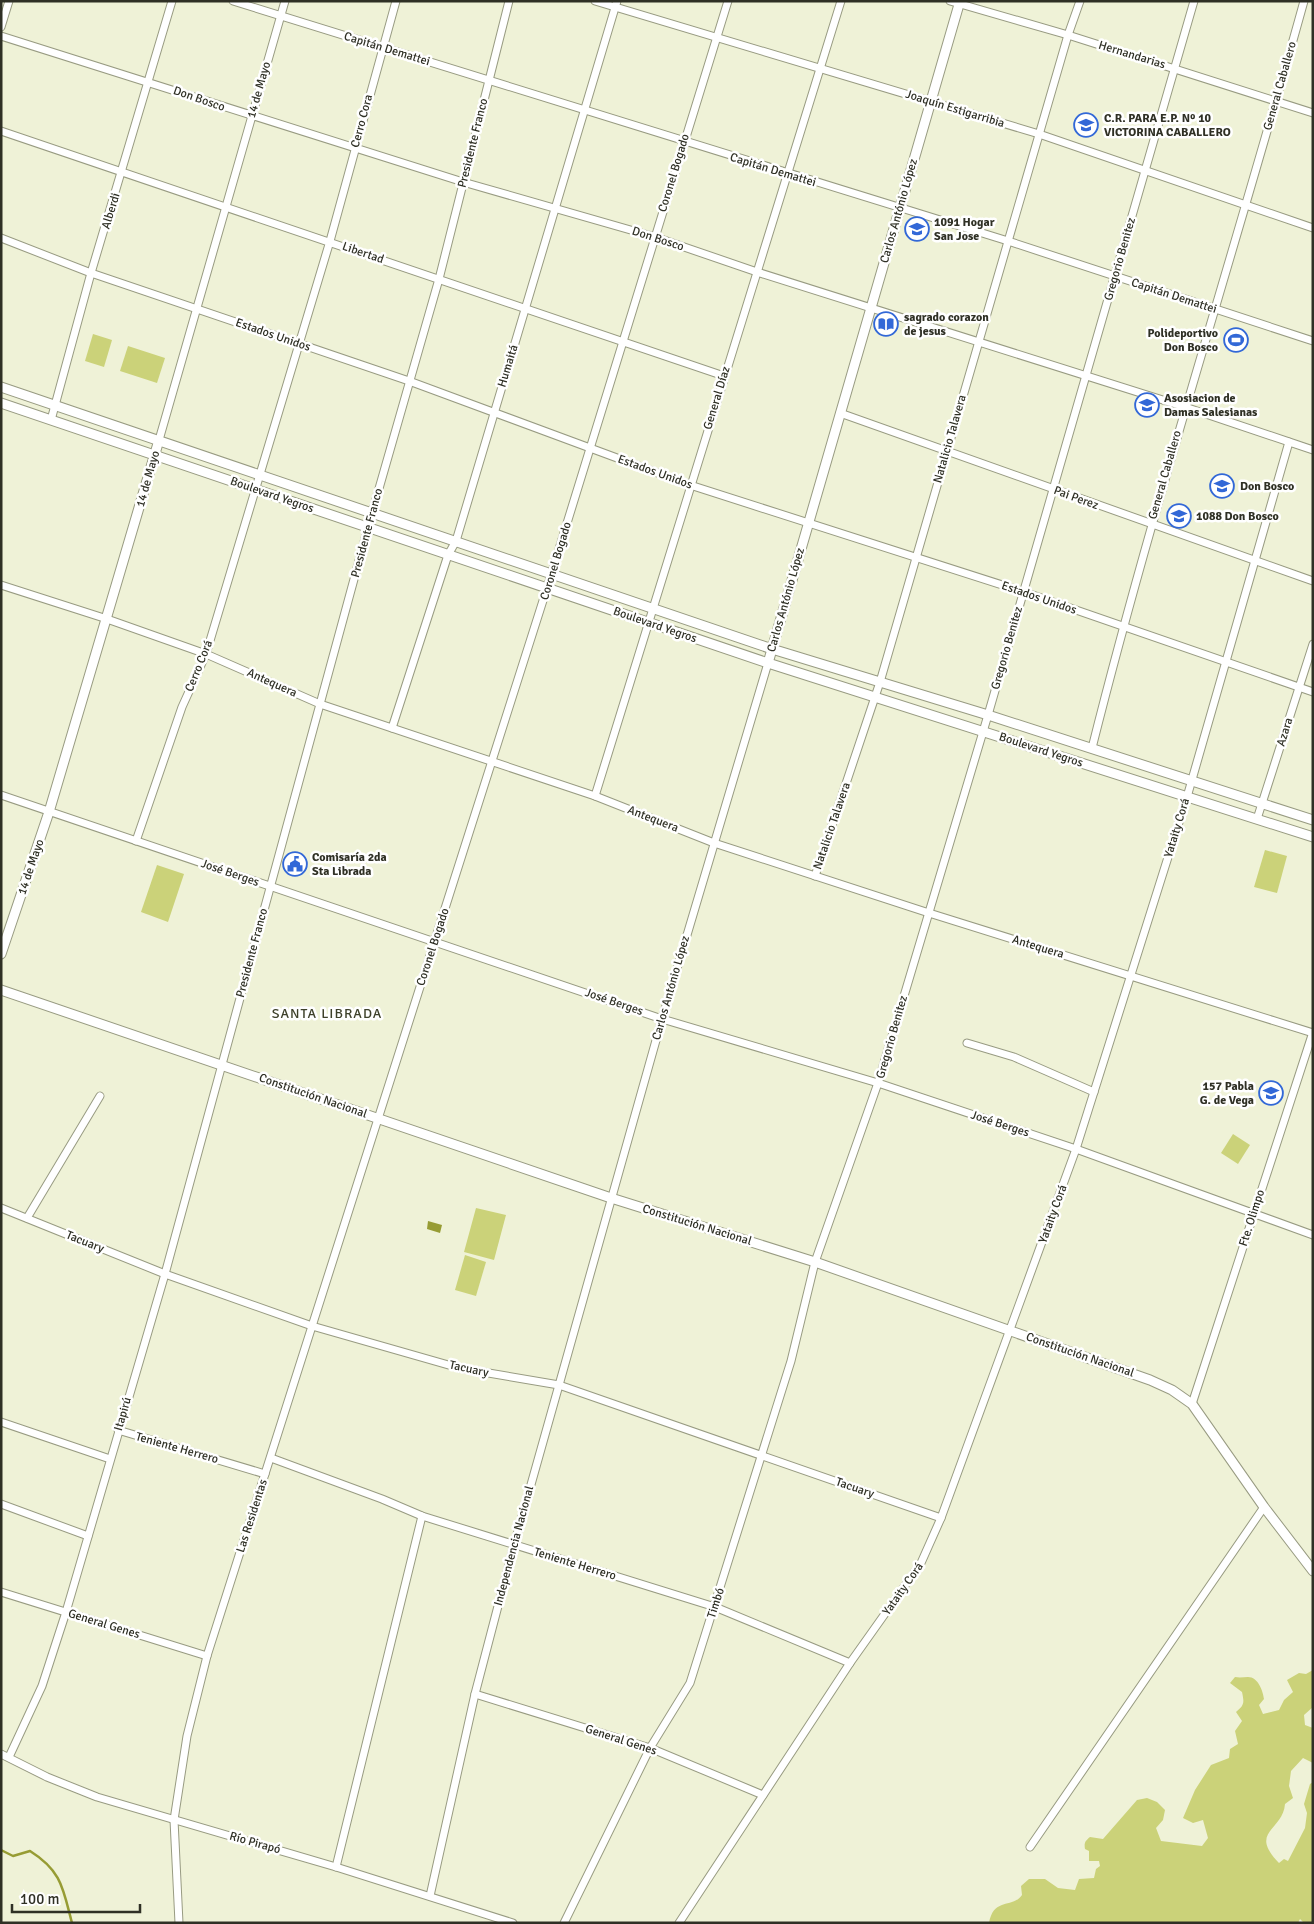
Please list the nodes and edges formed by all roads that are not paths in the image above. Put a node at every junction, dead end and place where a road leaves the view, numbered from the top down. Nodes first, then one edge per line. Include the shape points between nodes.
1 (9, 1) edge
2 (172, 1) edge
3 (233, 1) edge
4 (285, 1) edge
5 (396, 1) edge
6 (509, 1) edge
7 (595, 1) edge
8 (728, 1) edge
9 (841, 1) edge
10 (950, 1) edge
11 (1080, 1) edge
12 (1194, 1) edge
13 (1304, 1) edge
14 (960, 3) edge
15 (616, 4) edge
16 (280, 16) junction
17 (1, 27) edge
18 (1068, 35) junction
19 (1, 36) edge
20 (716, 38) junction
21 (382, 48) junction
22 (1175, 68) junction
23 (820, 69) junction
24 (489, 81) junction
25 (149, 82) junction
26 (1276, 101) junction
27 (931, 102) junction
28 (584, 110) junction
29 (1313, 112) edge
30 (252, 117) junction
31 (1, 131) edge
32 (1039, 134) junction
33 (684, 142) junction
34 (355, 146) junction
35 (123, 172) junction
36 (1145, 172) junction
37 (787, 174) junction
38 (463, 182) junction
39 (1245, 205) junction
40 (226, 207) junction
41 (555, 208) junction
42 (899, 209) junction
43 (1313, 228) edge
44 (655, 237) junction
45 (1, 238) edge
46 (330, 241) junction
47 (1008, 242) junction
48 (757, 272) junction
49 (91, 273) junction
50 (1115, 276) junction
51 (438, 279) junction
52 (871, 307) junction
53 (525, 308) junction
54 (196, 309) junction
55 (1214, 309) junction
56 (979, 341) junction
57 (1313, 341) edge
58 (624, 342) junction
59 (299, 344) junction
60 (724, 376) junction
61 (1086, 376) junction
62 (409, 381) junction
63 (1, 387) edge
64 (1, 403) edge
65 (56, 406) junction
66 (1185, 407) junction
67 (494, 413) junction
68 (840, 413) junction
69 (51, 420) junction
70 (159, 440) junction
71 (1289, 442) junction
72 (590, 449) junction
73 (947, 450) junction
74 (1313, 450) edge
75 (155, 455) junction
76 (260, 475) junction
77 (690, 485) junction
78 (255, 489) junction
79 (1053, 490) junction
80 (372, 513) junction
81 (808, 521) junction
82 (1151, 524) junction
83 (368, 528) junction
84 (456, 541) junction
85 (448, 555) junction
86 (916, 558) junction
87 (1254, 561) junction
88 (552, 574) junction
89 (1313, 581) edge
90 (1, 585) edge
91 (548, 588) junction
92 (1024, 592) junction
93 (652, 608) junction
94 (107, 619) junction
95 (648, 622) junction
96 (1123, 626) junction
97 (1313, 644) edge
98 (772, 649) junction
99 (206, 654) junction
100 (1225, 662) junction
101 (768, 663) junction
102 (880, 682) junction
103 (1299, 687) junction
104 (1313, 692) edge
105 (875, 697) junction
106 (320, 704) junction
107 (988, 715) junction
108 (392, 728) junction
109 (982, 731) junction
110 (1092, 748) junction
111 (492, 762) junction
112 (1190, 780) junction
113 (1, 795) edge
114 (595, 796) junction
115 (1187, 797) junction
116 (1263, 803) junction
117 (49, 812) junction
118 (1257, 819) junction
119 (1313, 820) edge
120 (1313, 837) edge
121 (136, 841) junction
122 (714, 843) junction
123 (815, 876) junction
124 (270, 886) junction
125 (929, 912) junction
126 (434, 942) junction
127 (1, 954) edge
128 (1130, 976) junction
129 (1, 990) edge
130 (662, 1019) junction
131 (1313, 1032) edge
132 (967, 1043) dead end
133 (221, 1065) junction
134 (878, 1084) junction
135 (1094, 1092) junction
136 (100, 1096) dead end
137 (378, 1118) junction
138 (1076, 1149) junction
139 (611, 1198) junction
140 (1, 1208) edge
141 (1254, 1212) junction
142 (27, 1218) junction
143 (1313, 1235) edge
144 (815, 1262) junction
145 (165, 1274) junction
146 (312, 1326) junction
147 (1011, 1331) junction
148 (559, 1386) junction
149 (1192, 1404) junction
150 (1, 1422) edge
151 (118, 1430) junction
152 (762, 1456) junction
153 (271, 1458) junction
154 (110, 1459) junction
155 (265, 1474) junction
156 (1, 1504) edge
157 (1264, 1507) junction
158 (422, 1516) junction
159 (941, 1518) junction
160 (88, 1536) junction
161 (514, 1545) junction
162 (1313, 1571) edge
163 (1, 1592) edge
164 (715, 1607) junction
165 (66, 1612) junction
166 (207, 1656) junction
167 (850, 1663) junction
168 (475, 1694) junction
169 (650, 1748) junction
170 (1, 1754) edge
171 (9, 1757) junction
172 (763, 1795) junction
173 (174, 1820) junction
174 (1030, 1847) dead end
175 (336, 1867) junction
176 (430, 1896) junction
177 (179, 1923) edge
178 (513, 1923) edge
179 (564, 1923) edge
180 (679, 1923) edge

1 - 17 street
2 - 25 street, Alberdi
3 - 16 street, Capitán Demattei
4 - 16 street, 14 de Mayo
5 - 21 street, Cerro Cora
6 - 24 street, Presidente Franco
7 - 15 street, Joaquín Estigarribia
8 - 20 street, Coronel Bogado
9 - 23 street, General Díaz
10 - 14 street, Hernandarias
11 - 18 street, Natalicio Talavera
12 - 22 street, Gregorio Benitez
13 - 26 street, General Caballero
14 - 18 street, Hernandarias
14 - 27 main road, Carlos António López
15 - 20 street, Joaquín Estigarribia
15 - 28 street, Humaitá
16 - 21 street, Capitán Demattei
16 - 30 street, 14 de Mayo
18 - 22 street, Hernandarias
18 - 32 street, Natalicio Talavera
19 - 25 street, Don Bosco
20 - 23 street, Joaquín Estigarribia
20 - 33 street, Coronel Bogado
21 - 24 street, Capitán Demattei
21 - 34 street, Cerro Cora
22 - 26 street, Hernandarias
22 - 36 street, Gregorio Benitez
23 - 27 street, Joaquín Estigarribia
23 - 37 street, General Díaz
24 - 28 street, Capitán Demattei
24 - 38 street, Presidente Franco
25 - 30 street, Don Bosco
25 - 35 street, Alberdi
26 - 29 street, Hernandarias
26 - 39 street, General Caballero
27 - 32 street, Joaquín Estigarribia
27 - 42 main road, Carlos António López
28 - 33 street, Capitán Demattei
28 - 41 street, Humaitá
30 - 34 street, Don Bosco
30 - 40 street, 14 de Mayo
31 - 35 street, Libertad
32 - 36 street, Joaquín Estigarribia
32 - 47 street, Natalicio Talavera
33 - 37 street, Capitán Demattei
33 - 44 street, Coronel Bogado
34 - 38 street, Don Bosco
34 - 46 street, Cerro Cora
35 - 40 street, Libertad
35 - 49 street, Alberdi
36 - 39 street, Joaquín Estigarribia
36 - 50 street, Gregorio Benitez
37 - 42 street, Capitán Demattei
37 - 48 street, General Díaz
38 - 41 street, Don Bosco
38 - 51 street, Presidente Franco
39 - 43 street, Joaquín Estigarribia
39 - 55 street, General Caballero
40 - 46 street, Libertad
40 - 54 street, 14 de Mayo
41 - 44 street, Don Bosco
41 - 53 street, Humaitá
42 - 47 street, Capitán Demattei
42 - 52 main road, Carlos António López
44 - 48 street, Don Bosco
44 - 58 street, Coronel Bogado
45 - 49 street, Estados Unidos
46 - 51 street, Libertad
46 - 59 street, Cerro Cora
47 - 50 street, Capitán Demattei
47 - 56 street, Natalicio Talavera
48 - 52 street, Don Bosco
48 - 60 street, General Díaz
49 - 54 street, Estados Unidos
49 - 65 street, Alberdi
50 - 55 street, Capitán Demattei
50 - 61 street, Gregorio Benitez
51 - 53 street, Libertad
51 - 62 street, Presidente Franco
52 - 56 street, Don Bosco
52 - 68 main road, Carlos António López
53 - 58 street, Libertad
53 - 67 street, Humaitá
54 - 59 street, Estados Unidos
54 - 70 street, 14 de Mayo
55 - 57 street, Capitán Demattei
55 - 66 street, General Caballero
56 - 61 street, Don Bosco
56 - 73 street, Natalicio Talavera
58 - 60 street, Libertad
58 - 72 street, Coronel Bogado
59 - 62 street, Estados Unidos
59 - 76 street, Cerro Corá
60 - 77 street, General Díaz
61 - 66 street, Don Bosco
61 - 79 street, Gregorio Benitez
62 - 67 street, Estados Unidos
62 - 80 street, Presidente Franco
63 - 65 main road, Boulevard Yegros
64 - 69 main road, Boulevard Yegros
65 - 69 street, Alberdi
65 - 70 main road, Boulevard Yegros
66 - 71 street, Don Bosco
66 - 82 street, General Caballero
67 - 72 street, Estados Unidos
67 - 84 street, Humaitá
68 - 73 street, Pai Perez
68 - 81 main road, Carlos António López
69 - 75 main road, Boulevard Yegros
70 - 75 main road, 14 de Mayo
70 - 76 main road, Boulevard Yegros
71 - 74 street, Don Bosco
71 - 87 street, Yataity Corá
72 - 77 street, Estados Unidos
72 - 88 street, Coronel Bogado
73 - 79 street, Pai Perez
73 - 86 street, Natalicio Talavera
75 - 78 main road, Boulevard Yegros
75 - 94 main road, 14 de Mayo
76 - 78 street, Cerro Corá
76 - 80 main road, Boulevard Yegros
77 - 81 street, Estados Unidos
77 - 93 street, General Díaz
78 - 83 main road, Boulevard Yegros
78 - 99 street, Cerro Corá
79 - 82 street, Pai Perez
79 - 92 street, Gregorio Benitez
80 - 83 street, Presidente Franco
80 - 84 main road, Boulevard Yegros
81 - 86 street, Estados Unidos
81 - 98 main road, Carlos António López
82 - 87 street, Pai Perez
82 - 96 street, General Caballero
83 - 85 main road, Boulevard Yegros
83 - 106 street, Presidente Franco
84 - 85 street, Humaitá
84 - 88 main road, Boulevard Yegros
85 - 91 main road, Boulevard Yegros
85 - 108 street, Humaitá
86 - 92 street, Estados Unidos
86 - 102 street, Natalicio Talavera
87 - 89 street, Pai Perez
87 - 100 street, Yataity Corá
88 - 91 street, Coronel Bogado
88 - 93 main road, Boulevard Yegros
90 - 94 street, Antequera
91 - 95 main road, Boulevard Yegros
91 - 111 street, Coronel Bogado
92 - 96 street, Estados Unidos
92 - 107 street, Gregorio Benitez
93 - 95 street, General Díaz
93 - 98 main road, Boulevard Yegros
94 - 99 street, Antequera
94 - 117 main road, 14 de Mayo
95 - 101 main road, Boulevard Yegros
95 - 114 street, General Díaz
96 - 100 street, Estados Unidos
96 - 110 street, General Caballero
97 - 103 street, Azara
98 - 101 main road, Carlos António López
98 - 102 main road, Boulevard Yegros
99 - 106 street, Antequera
99 - 121 street, Cerro Corá via 182,707
100 - 103 street, Estados Unidos
100 - 112 street, Yataity Corá
101 - 105 main road, Boulevard Yegros
101 - 122 street, Carlos António López
102 - 105 street, Natalicio Talavera
102 - 107 main road, Boulevard Yegros
103 - 104 street, Estados Unidos
103 - 116 street, Azara
105 - 109 main road, Boulevard Yegros
105 - 123 street, Natalicio Talavera
106 - 108 street, Antequera
106 - 124 street, Presidente Franco
107 - 109 street, Gregorio Benitez
107 - 110 main road, Boulevard Yegros
108 - 111 street, Antequera
109 - 115 main road, Boulevard Yegros
109 - 125 street, Gregorio Benitez
110 - 112 main road, Boulevard Yegros
111 - 114 street, Antequera
111 - 126 street, Coronel Bogado
112 - 115 street, Yataity Corá
112 - 116 main road, Boulevard Yegros
113 - 117 street, José Berges
114 - 122 street, Antequera
115 - 118 main road, Boulevard Yegros
115 - 128 street, Yataity Corá
116 - 118 street, Azara
116 - 119 main road, Boulevard Yegros
117 - 121 street, José Berges
117 - 127 main road, 14 de Mayo
118 - 120 main road, Boulevard Yegros
121 - 124 street, José Berges
122 - 123 street, Antequera
122 - 130 street, Carlos António López
123 - 125 street, Antequera
124 - 126 street, José Berges
124 - 133 street, Presidente Franco
125 - 128 street, Antequera
125 - 134 street, Gregorio Benitez
126 - 130 street, José Berges
126 - 137 street, Coronel Bogado
128 - 131 street, Antequera
128 - 135 street, Yataity Corá
129 - 133 main road, Constitución Nacional
130 - 134 street, José Berges
130 - 139 street, Carlos António López
131 - 141 street, Fte. Olimpo
132 - 135 street via 1014,1057
133 - 137 main road, Constitución Nacional
133 - 145 street, Itapirú
134 - 138 street, José Berges
134 - 144 street, Gregorio Benitez
135 - 138 street, Yataity Corá
136 - 142 street
137 - 139 main road, Constitución Nacional
137 - 146 street, Las Residentas
138 - 141 street, José Berges
138 - 147 street, Yataity Corá
139 - 144 main road, Constitución Nacional
139 - 148 street, Independencia Nacional
140 - 142 street, Tacuary
141 - 143 street, José Berges
141 - 149 street, Fte. Olimpo
142 - 145 street, Tacuary
144 - 147 main road, Constitución Nacional
144 - 152 street, Timbó via 791,1361
145 - 146 street, Tacuary
145 - 151 street, Itapirú
146 - 148 street, Tacuary via 459,1368
146 - 153 street, Las Residentas
147 - 149 main road, Constitución Nacional via 1150,1380
147 - 159 street, Yataity Corá
148 - 152 street, Tacuary
148 - 161 street, Independencia Nacional
149 - 157 main road, Constitución Nacional
150 - 154 street
151 - 154 street, Itapirú
151 - 155 street, Teniente Herrero
152 - 159 street, Tacuary
152 - 164 street, Timbó
153 - 155 street, Las Residentas
153 - 158 street, Teniente Herrero
154 - 160 street, Itapirú
155 - 166 street, Las Residentas
156 - 160 street
157 - 162 main road, Constitución Nacional
157 - 174 street
158 - 161 street, Teniente Herrero
158 - 175 street
159 - 167 street, Yataity Corá via 921,1563
160 - 165 street, Itapirú
161 - 164 street, Teniente Herrero
161 - 168 street, Independencia Nacional
163 - 165 street, General Genes
164 - 167 street, Teniente Herrero
164 - 169 street, Timbó via 690,1683
165 - 166 street, General Genes
165 - 171 street, Itapirú via 42,1686
166 - 173 street, Las Residentas via 187,1736
167 - 172 street, Yataity Corá
168 - 169 street, General Genes
168 - 176 street, Independencia Nacional
169 - 172 street, General Genes
169 - 179 street, Timbó
170 - 171 street, Río Pirapó
171 - 173 street, Río Pirapó via 97,1797
172 - 180 street, Yataity Corá
173 - 175 street, Río Pirapó
173 - 177 street, Las Residentas
175 - 176 street, Río Pirapó
176 - 178 street, Río Pirapó

